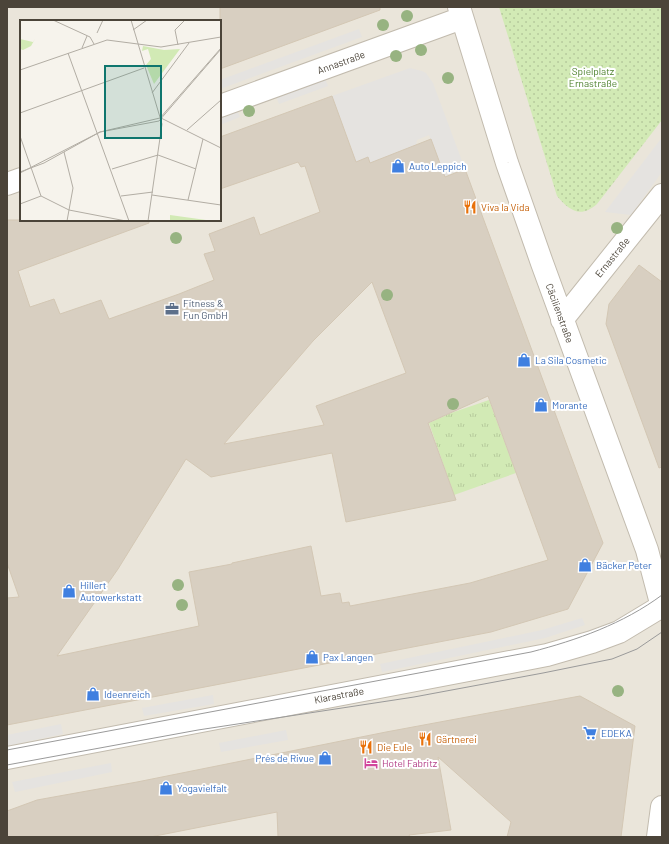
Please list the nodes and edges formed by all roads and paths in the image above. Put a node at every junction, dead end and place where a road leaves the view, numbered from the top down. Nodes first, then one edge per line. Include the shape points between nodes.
1 (461, 12) edge
2 (221, 106) edge
3 (20, 179) edge
4 (7, 184) edge
5 (662, 195) edge
6 (562, 320) junction
7 (662, 606) edge
8 (7, 758) edge
9 (662, 807) edge
10 (658, 837) edge

1 - 2 street, Annastraße
1 - 6 street, Cäcilienstraße via 508,163
3 - 4 street
5 - 6 street, Ernastraße
6 - 7 street, Cäcilienstraße via 647,550
7 - 8 street, Klarastraße via 619,632 547,655
9 - 10 street

